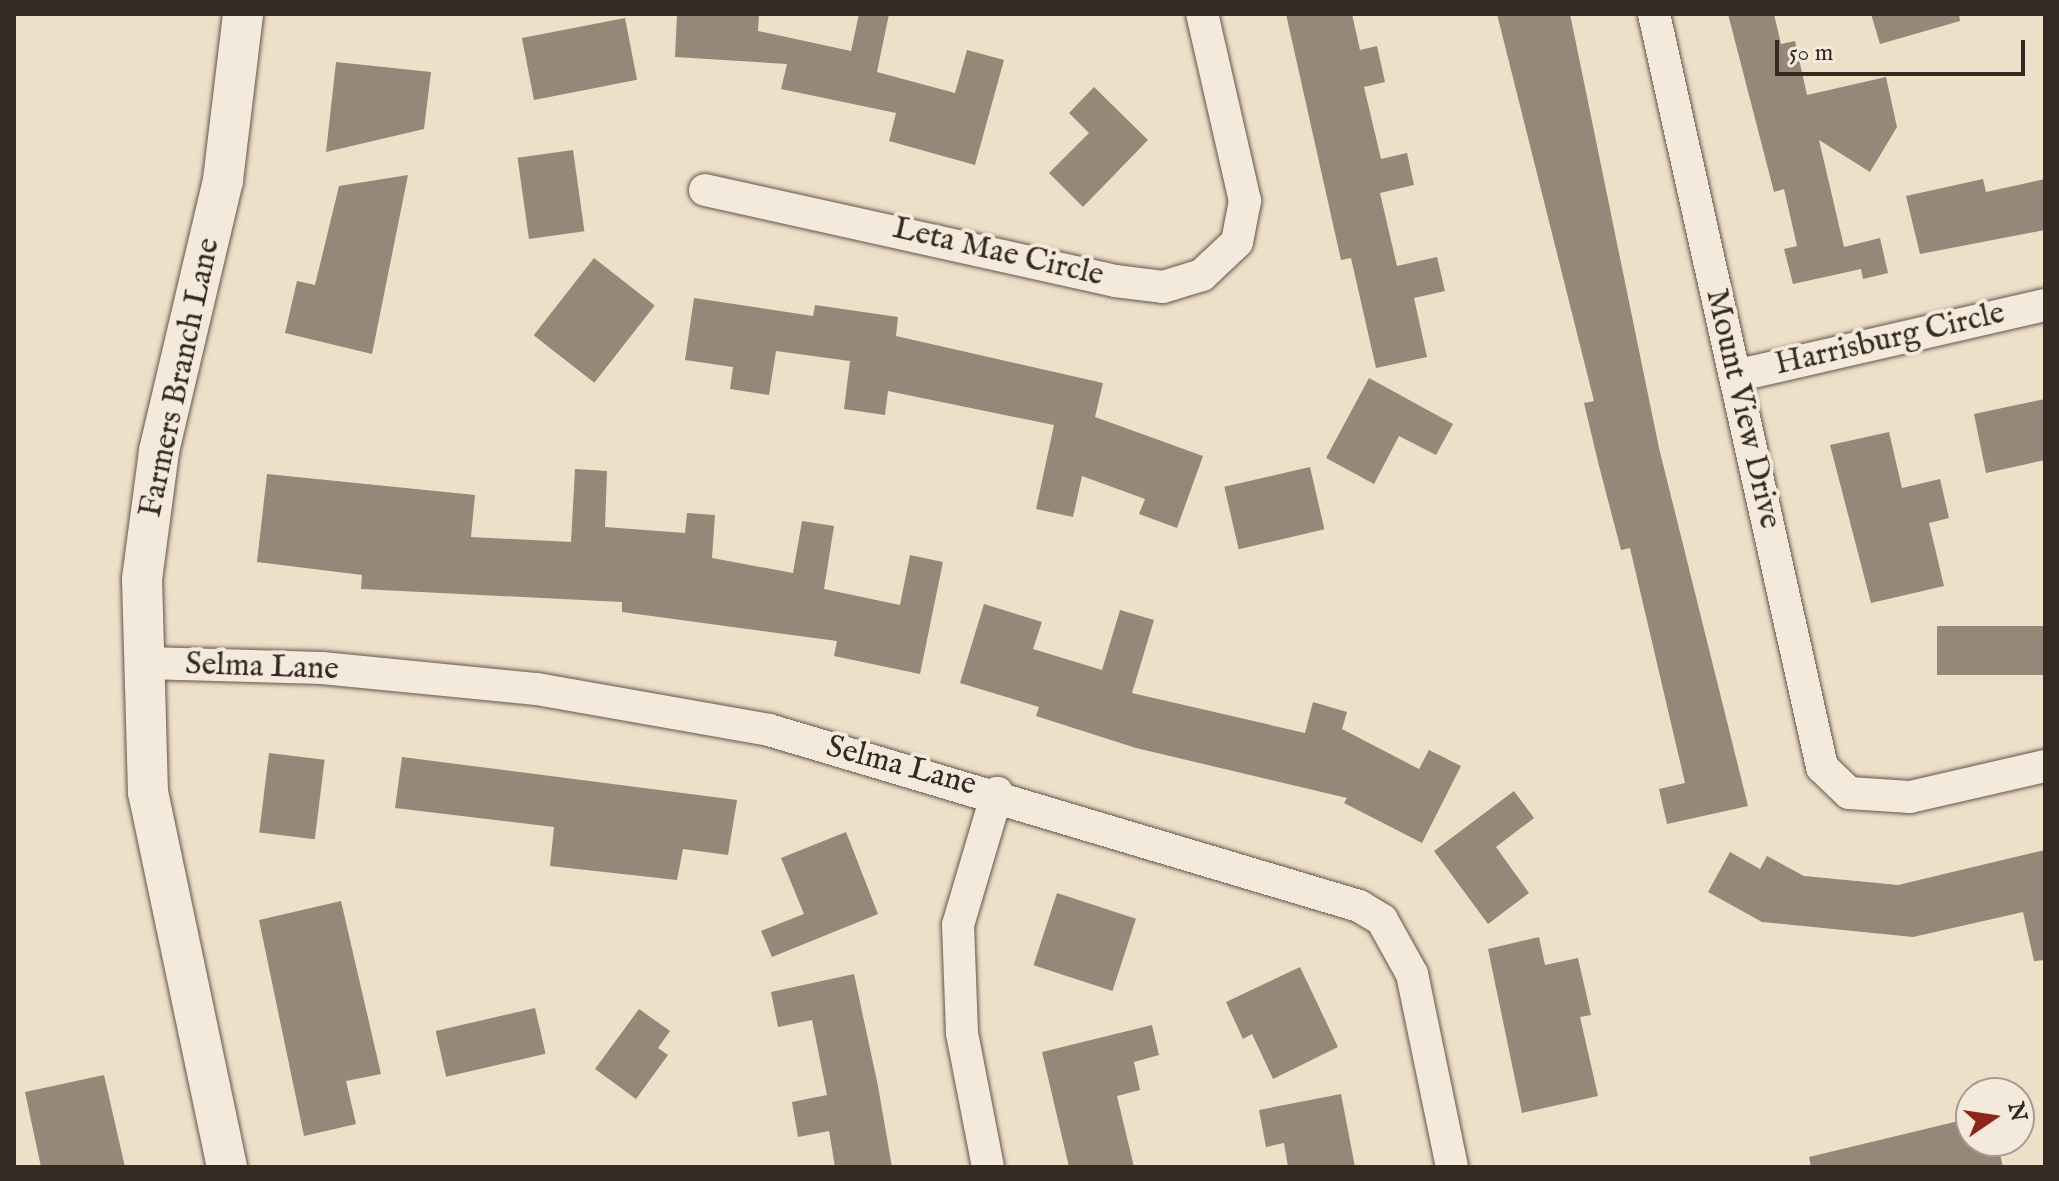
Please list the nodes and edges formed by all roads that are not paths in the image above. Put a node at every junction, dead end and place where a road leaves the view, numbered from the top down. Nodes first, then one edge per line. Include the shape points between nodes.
1 (243, 14) edge
2 (1202, 14) edge
3 (1654, 14) edge
4 (705, 190) dead end
5 (2045, 305) edge
6 (1735, 376) junction
7 (146, 663) junction
8 (2045, 766) edge
9 (997, 793) junction
10 (227, 1167) edge
11 (988, 1167) edge
12 (1452, 1167) edge

1 - 7 street, Farmers Branch Lane via 223,180 159,451 142,579
2 - 4 street, Leta Mae Circle via 1245,201 1237,242 1202,275 1163,287
3 - 6 street, Mount View Drive
5 - 6 street, Harrisburg Circle
6 - 8 street, Mount View Drive via 1822,767 1849,793 1910,797
7 - 9 street, Selma Lane via 322,668 537,689 769,730
7 - 10 street, Farmers Branch Lane via 148,793
9 - 11 street via 958,925 962,1033
9 - 12 street, Selma Lane via 1359,906 1382,920 1412,974

